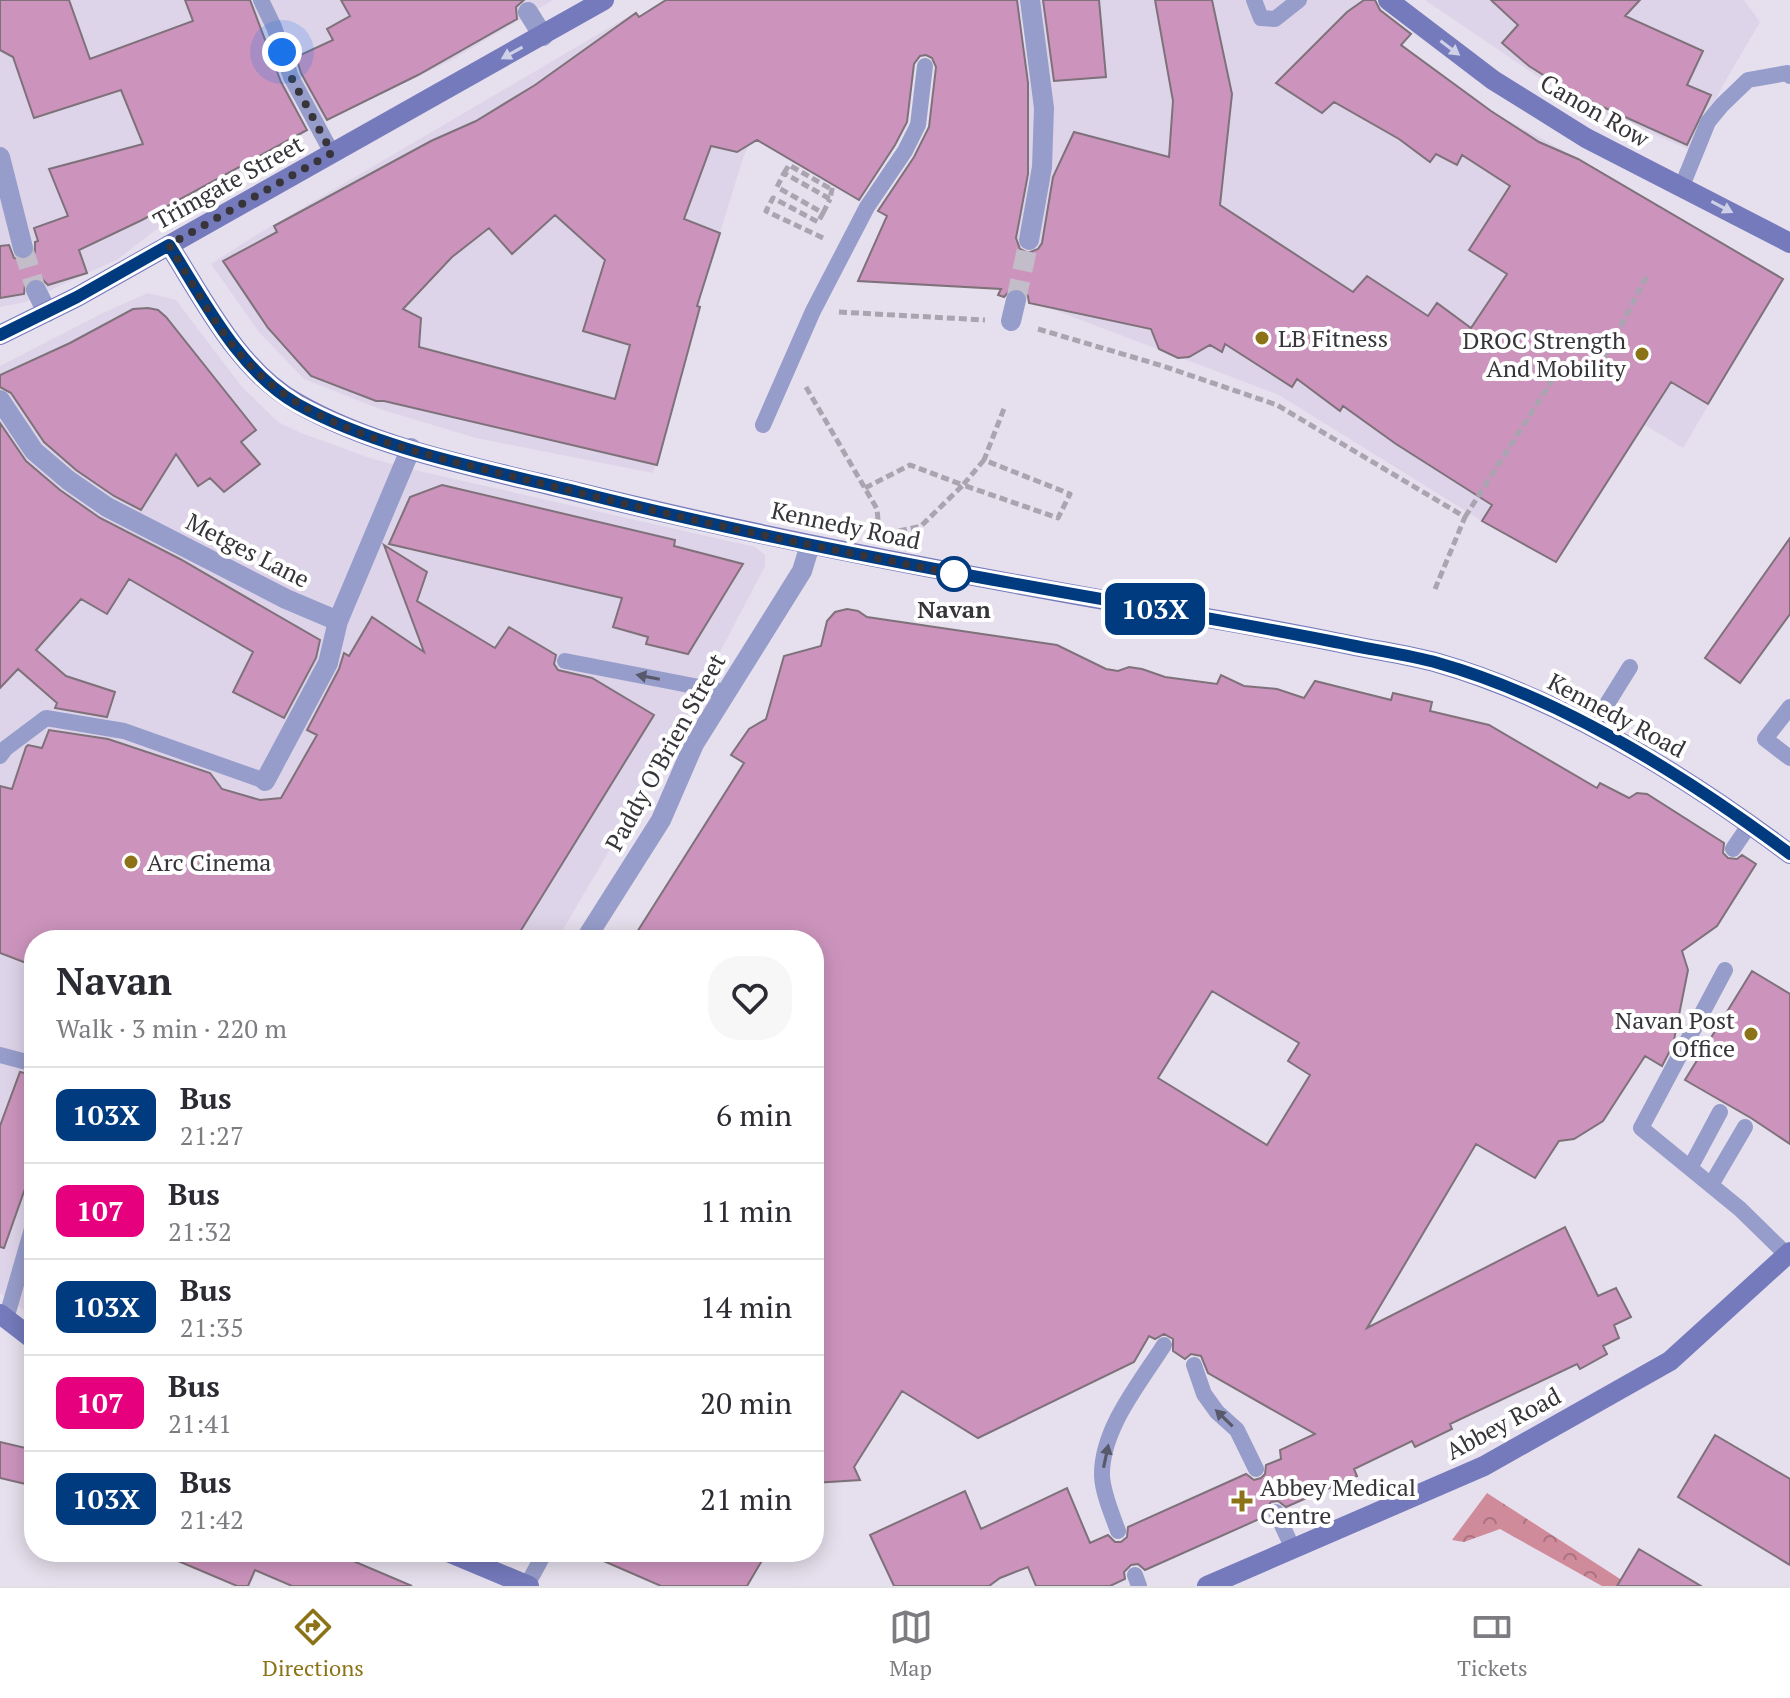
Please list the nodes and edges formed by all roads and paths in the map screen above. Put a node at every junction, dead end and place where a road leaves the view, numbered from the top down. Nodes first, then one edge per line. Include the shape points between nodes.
1 (261, 0) edge
2 (604, 0) edge
3 (1030, 0) edge
4 (1254, 0) edge
5 (1299, 0) edge
6 (1388, 0) edge
7 (528, 12) dead end
8 (543, 36) junction
9 (925, 66) dead end
10 (1790, 76) edge
11 (332, 153) junction
12 (0, 157) edge
13 (784, 173) junction
14 (1682, 186) junction
15 (777, 187) junction
16 (773, 198) junction
17 (830, 199) junction
18 (823, 213) junction
19 (818, 222) junction
20 (812, 233) junction
21 (1029, 240) tunnel mouth
22 (1790, 243) edge
23 (169, 245) junction
24 (23, 248) tunnel mouth
25 (845, 250) junction
26 (1648, 274) dead end
27 (36, 290) tunnel mouth
28 (1016, 300) tunnel mouth
29 (813, 311) junction
30 (47, 312) junction
31 (1011, 321) junction
32 (0, 335) edge
33 (791, 362) junction
34 (0, 400) edge
35 (1005, 406) dead end
36 (763, 425) dead end
37 (411, 448) junction
38 (984, 460) junction
39 (963, 485) junction
40 (865, 488) junction
41 (1465, 517) junction
42 (879, 536) junction
43 (810, 545) junction
44 (880, 559) junction
45 (1435, 589) dead end
46 (338, 621) junction
47 (565, 661) dead end
48 (1630, 667) dead end
49 (725, 692) junction
50 (1790, 707) edge
51 (1592, 728) junction
52 (0, 756) edge
53 (1790, 758) edge
54 (265, 781) joint
55 (1750, 824) junction
56 (1733, 849) dead end
57 (1790, 854) edge
58 (591, 930) edge
59 (1725, 970) dead end
60 (0, 1055) edge
61 (24, 1061) edge
62 (1720, 1112) dead end
63 (1745, 1127) dead end
64 (1690, 1168) junction
65 (1711, 1185) junction
66 (24, 1252) edge
67 (1788, 1254) edge
68 (3, 1316) edge
69 (24, 1332) edge
70 (1164, 1345) dead end
71 (1194, 1365) dead end
72 (1256, 1469) dead end
73 (1276, 1512) dead end
74 (1118, 1531) dead end
75 (1293, 1549) junction
76 (472, 1562) edge
77 (540, 1562) edge
78 (528, 1586) edge
79 (1207, 1586) edge

1 - 11 lane via 291,77
2 - 8 street, Trimgate Street
3 - 21 street via 1044,108 1042,167
4 - 5 lane via 1261,18 1275,19
6 -> 14 street, Canon Row via 1493,80 1586,138
7 - 8 street
8 -> 11 street, Trimgate Street
9 - 25 lane via 918,125
10 - 14 lane via 1748,80 1722,105 1708,122
11 - 23 street, Trimgate Street
12 - 24 street
13 - 15 path
13 - 17 path
13 - 17 path via 789,165 832,186
14 -> 22 street, Canon Row
15 - 16 path
15 - 18 path
16 - 19 path
16 - 20 path via 766,211
17 - 18 path
18 - 19 path
19 - 20 path
20 - 25 path
23 - 30 street, Trimgate Street
23 - 37 street, Kennedy Road via 232,344 269,384 296,403
25 - 29 lane
26 - 41 path via 1593,379 1563,363
27 - 30 street
28 - 31 street
29 - 31 path
29 - 33 lane
30 - 32 street, Trimgate Street
31 - 41 path via 1277,405
33 - 36 lane
33 - 40 path
34 - 46 street, Metges Lane via 34,451 107,507
35 - 38 path
37 - 43 street, Kennedy Road via 612,501
37 - 46 street
38 - 39 path
38 - 39 path via 1070,494 1058,518
39 - 40 path via 910,465
39 - 42 path via 921,526
40 - 42 path via 877,509
41 - 45 path
42 - 44 path
43 - 44 street, Kennedy Road
43 - 49 street, Paddy O'Brien Street via 802,571
44 - 51 street, Kennedy Road via 1437,663
46 - 54 street via 328,663
49 -> 47 lane
48 - 51 lane
49 - 58 street, Paddy O'Brien Street via 694,744 661,820
50 - 53 lane via 1765,739
51 - 55 street, Kennedy Road
52 - 54 lane via 46,718 124,731
55 - 56 lane
55 - 57 street, Kennedy Road
59 - 64 lane via 1641,1128
60 - 61 lane
62 - 64 lane
63 - 65 lane
64 - 65 lane
65 - 67 lane
66 - 68 lane
67 - 75 street, Abbey Road via 1670,1361 1484,1466
68 - 69 street
74 -> 70 lane via 1102,1476 1107,1447 1113,1428
72 -> 71 lane via 1237,1430 1204,1394
73 - 75 lane
75 - 79 street, Abbey Road
76 - 78 street
77 - 78 lane

